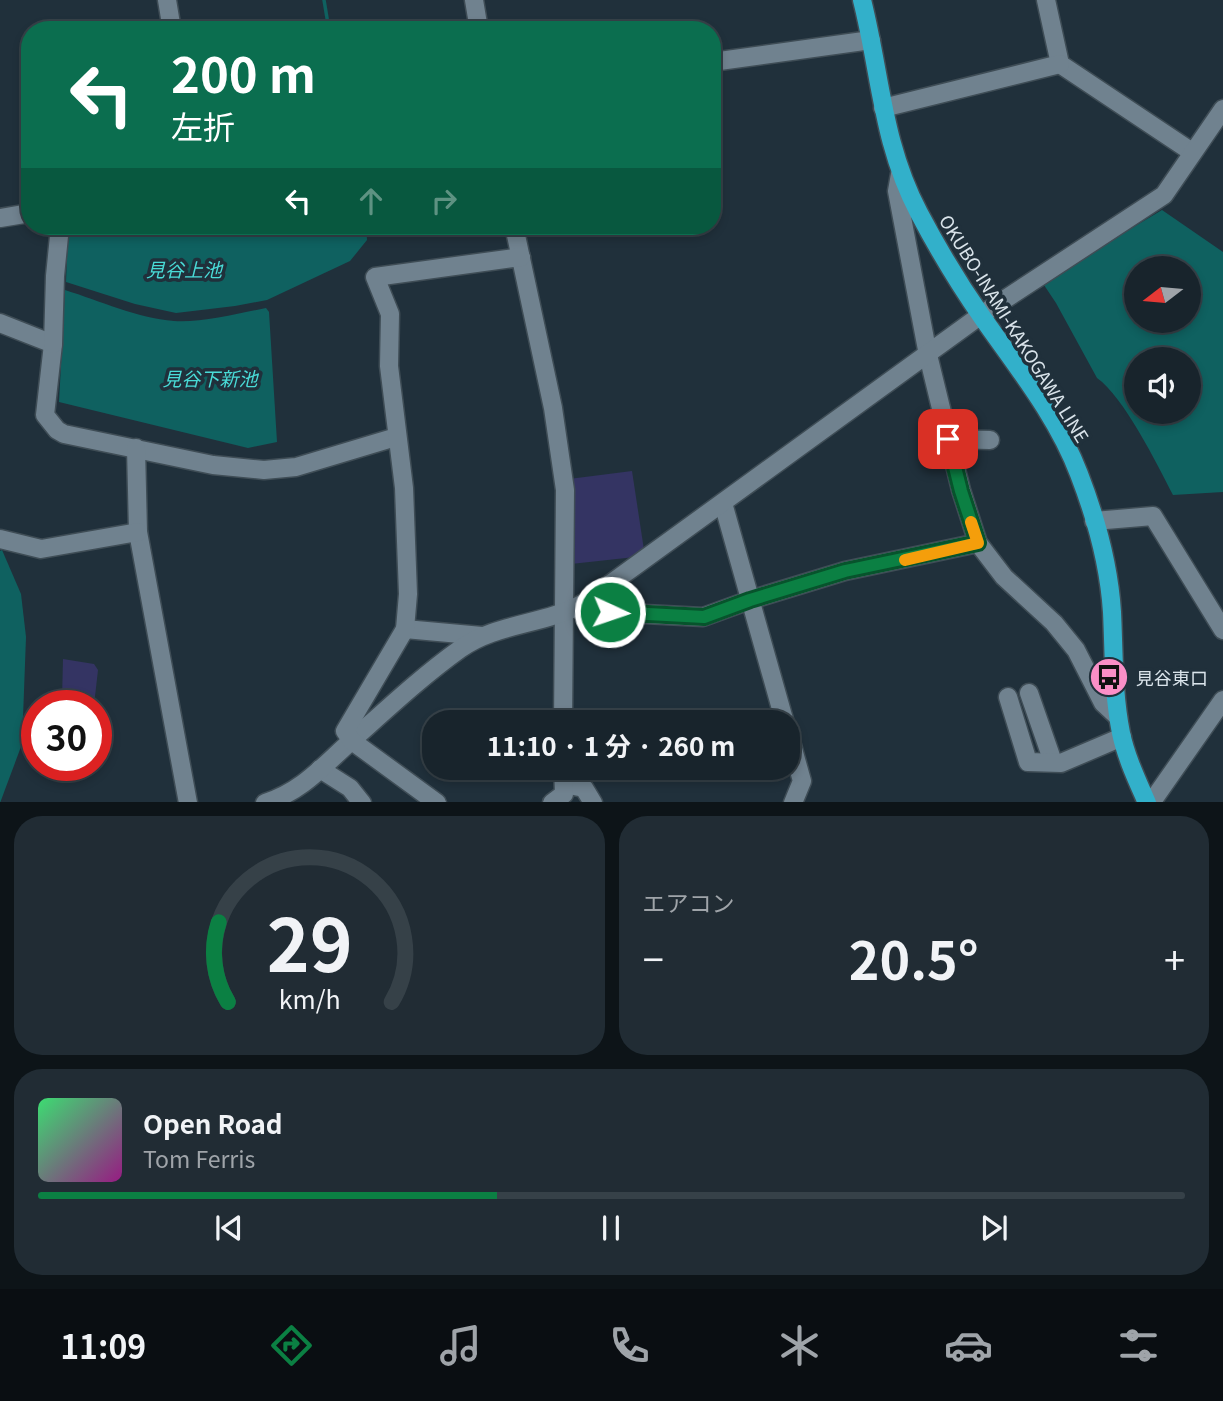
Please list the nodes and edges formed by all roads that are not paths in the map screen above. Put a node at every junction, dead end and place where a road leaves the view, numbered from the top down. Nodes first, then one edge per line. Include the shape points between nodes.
1 (167, 0) edge
2 (474, 0) edge
3 (862, 0) edge
4 (1046, 0) edge
5 (170, 21) edge
6 (478, 21) edge
7 (871, 40) junction
8 (721, 61) edge
9 (1060, 64) junction
10 (883, 108) junction
11 (1223, 109) edge
12 (1192, 152) junction
13 (900, 174) junction
14 (21, 214) edge
15 (0, 218) edge
16 (59, 235) edge
17 (516, 235) edge
18 (521, 257) junction
19 (981, 315) junction
20 (0, 323) edge
21 (53, 344) junction
22 (928, 355) junction
23 (396, 437) junction
24 (948, 439) junction
25 (990, 440) dead end
26 (136, 448) junction
27 (723, 503) junction
28 (1094, 521) junction
29 (138, 532) junction
30 (0, 539) edge
31 (978, 543) junction
32 (750, 600) junction
33 (584, 603) junction
34 (565, 614) junction
35 (405, 629) junction
36 (1223, 630) edge
37 (482, 636) junction
38 (1029, 693) dead end
39 (1008, 697) dead end
40 (563, 710) edge
41 (781, 710) edge
42 (1221, 711) edge
43 (1118, 718) junction
44 (1122, 737) junction
45 (352, 741) junction
46 (1052, 762) junction
47 (320, 769) junction
48 (800, 773) edge
49 (564, 780) edge
50 (571, 780) edge
51 (188, 802) edge
52 (267, 802) edge
53 (361, 802) edge
54 (436, 802) edge
55 (553, 802) edge
56 (592, 802) edge
57 (793, 802) edge
58 (1149, 802) edge
59 (1150, 802) edge

1 - 5 street
2 - 6 street
3 - 7 main road, OKUBO-INAMI-KAKOGAWA LINE
4 - 9 street
7 - 8 street
7 - 10 main road, OKUBO-INAMI-KAKOGAWA LINE
9 - 10 street
9 - 12 street
10 - 13 main road, OKUBO-INAMI-KAKOGAWA LINE
11 - 12 street
12 - 19 street via 1164,195
13 - 19 main road, OKUBO-INAMI-KAKOGAWA LINE
13 - 22 street via 897,191
14 - 15 street
16 - 21 street
17 - 18 street
18 - 23 street via 375,277 390,314 389,366
18 - 34 street via 565,490
19 - 22 street
19 - 28 main road, OKUBO-INAMI-KAKOGAWA LINE via 1065,442
20 - 21 street
21 - 26 street via 45,415 51,423 64,434
22 - 24 street
22 - 27 street
23 - 26 street via 296,467 264,470 213,465
23 - 35 street via 404,488
24 - 25 street
24 - 31 street
26 - 29 street
27 - 32 street
27 - 33 street
28 - 36 street via 1153,516
28 - 43 main road, OKUBO-INAMI-KAKOGAWA LINE via 1109,582
29 - 30 street via 41,549
29 - 51 street
31 - 32 street via 845,571
31 - 43 street via 1004,577 1076,650 1103,703
32 - 33 street via 704,617 586,611
32 - 41 street
33 - 34 street
34 - 37 street
34 - 40 street
35 - 37 street
35 - 45 street via 345,731
37 - 45 street via 461,648
38 - 46 street
39 - 46 street via 1028,762
42 - 59 street
43 - 44 main road, OKUBO-INAMI-KAKOGAWA LINE
44 - 46 street via 1061,763
44 - 58 main road, OKUBO-INAMI-KAKOGAWA LINE
45 - 47 street
45 - 54 street
47 - 52 street via 298,789
47 - 53 street via 350,788
48 - 57 street via 802,780
49 - 55 street via 564,793
50 - 56 street via 584,788

